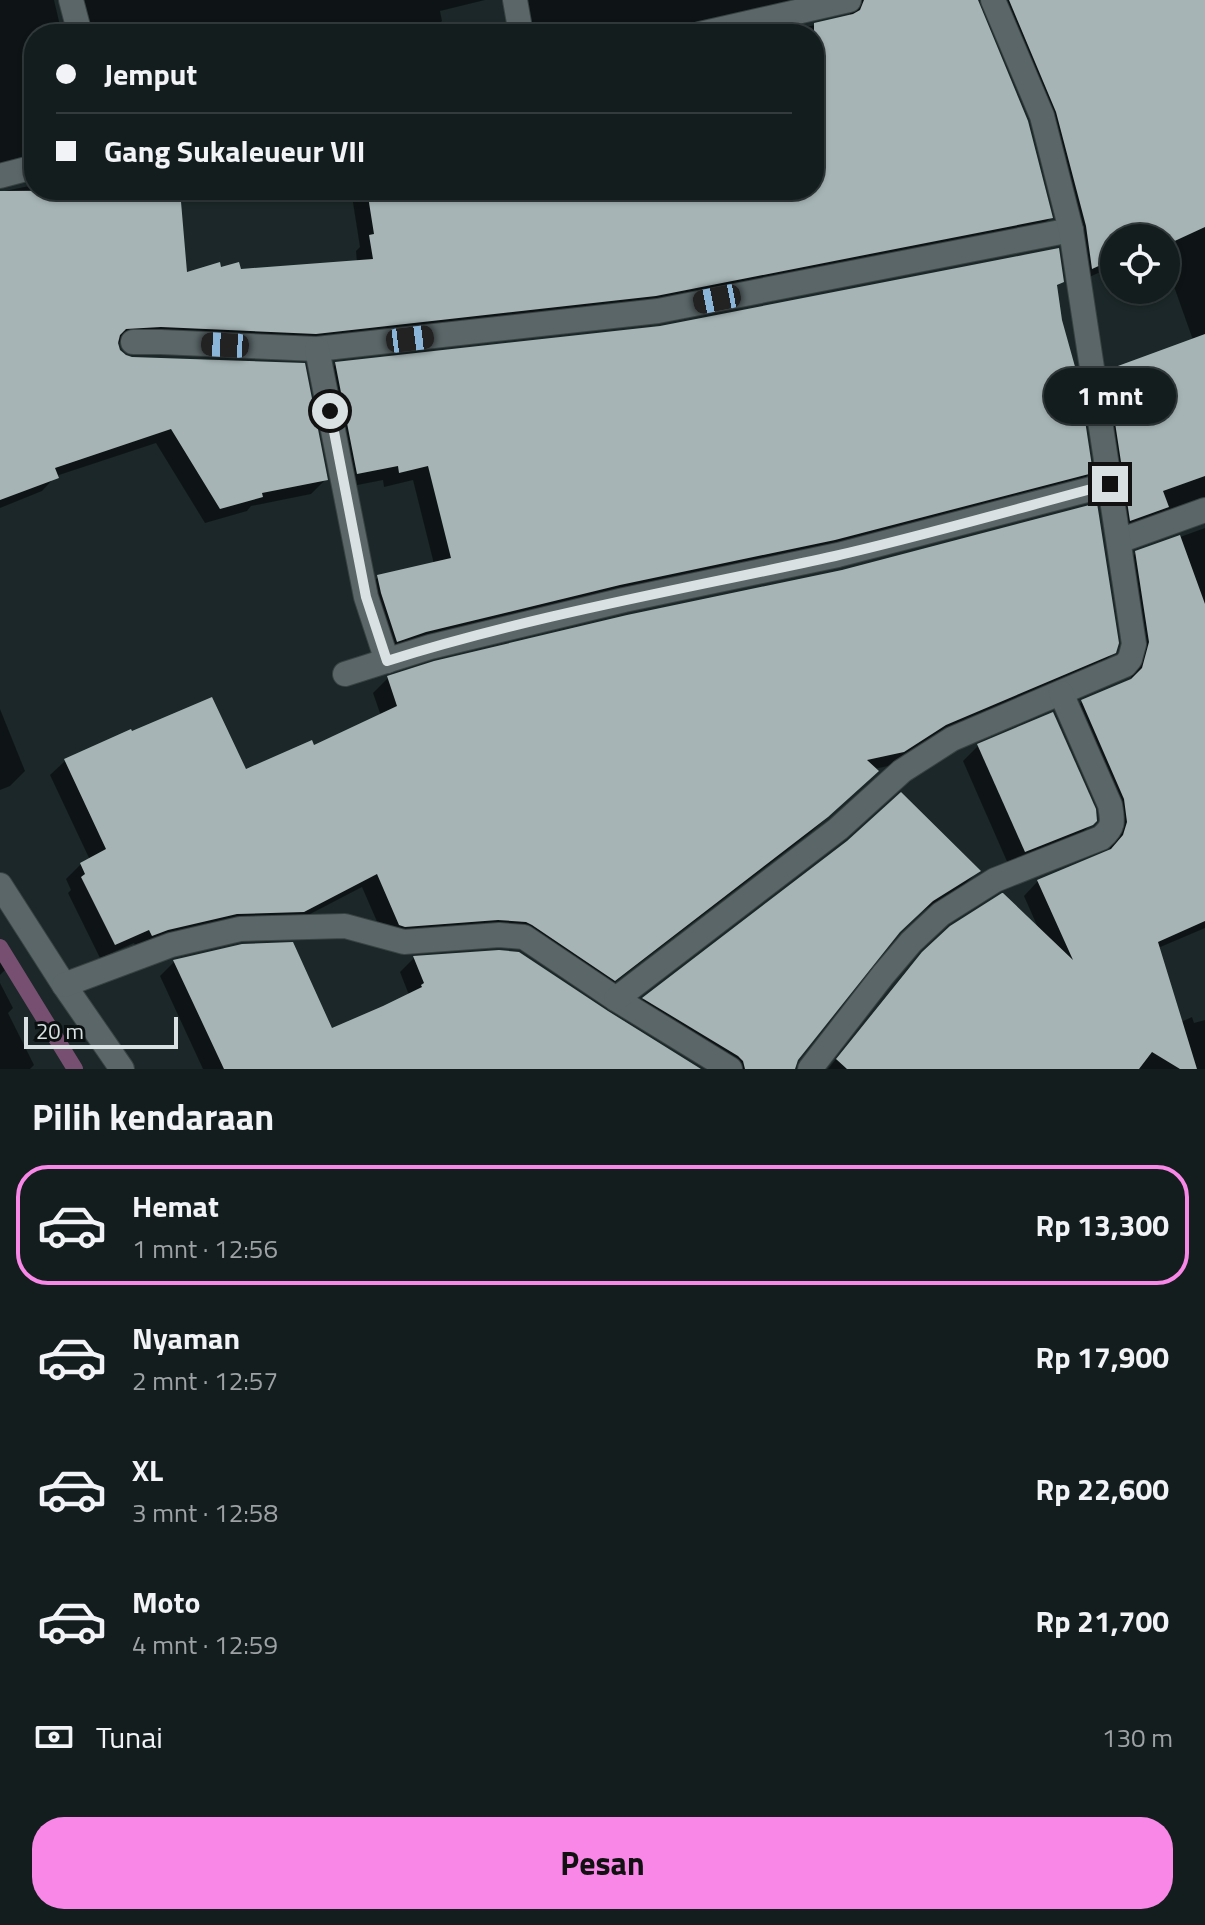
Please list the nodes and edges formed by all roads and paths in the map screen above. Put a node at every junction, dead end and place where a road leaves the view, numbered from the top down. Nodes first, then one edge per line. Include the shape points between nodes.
1 (71, 0) edge
2 (515, 0) edge
3 (849, 0) edge
4 (993, 0) edge
5 (77, 24) edge
6 (519, 24) edge
7 (744, 24) edge
8 (24, 170) edge
9 (0, 176) edge
10 (1071, 230) junction
11 (133, 342) dead end
12 (317, 349) junction
13 (1110, 484) junction
14 (1205, 510) edge
15 (1119, 541) junction
16 (387, 661) junction
17 (345, 674) dead end
18 (1061, 693) junction
19 (0, 885) edge
20 (64, 985) junction
21 (616, 999) junction
22 (122, 1069) edge
23 (730, 1069) edge
24 (810, 1069) edge

1 - 5 street
2 - 6 street
3 - 7 street
4 - 10 street via 1042,116
8 - 9 street
10 - 12 street via 658,311
10 - 13 street
11 - 12 street
12 - 16 street via 366,597
13 - 15 street
13 - 16 street via 838,555 624,600
14 - 15 street
15 - 18 street via 1134,644 1130,659
16 - 17 street
18 - 21 street via 952,739 902,771 838,829
18 - 24 street via 1110,805 1109,831 995,880 941,914 883,975
19 - 20 street
20 - 21 street via 171,945 240,929 345,926 404,942 524,937
20 - 22 street
21 - 23 street

